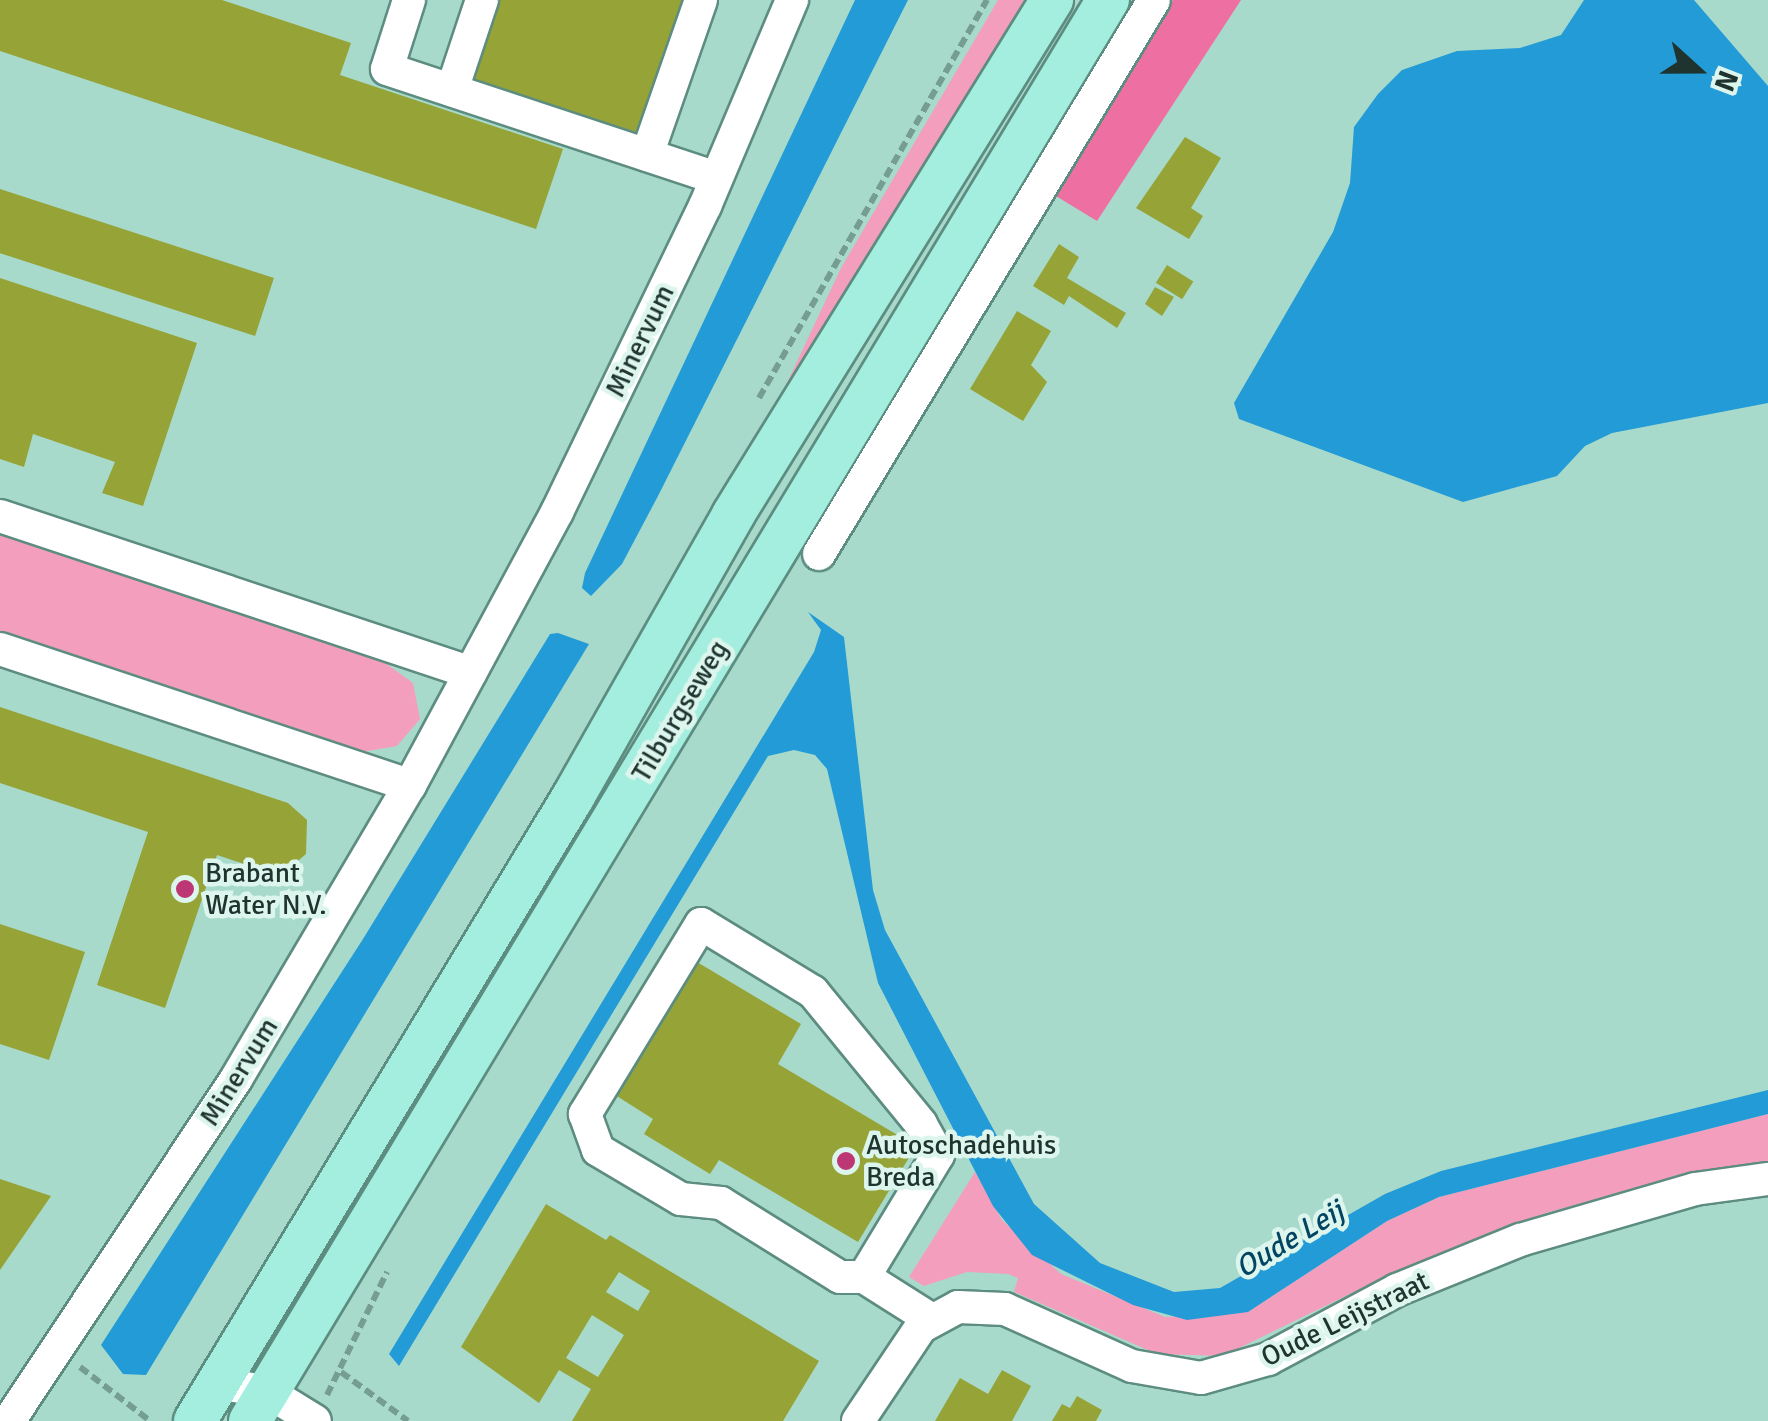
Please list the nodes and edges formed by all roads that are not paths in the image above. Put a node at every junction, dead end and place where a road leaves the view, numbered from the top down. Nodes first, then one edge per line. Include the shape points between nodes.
1 (410, 0) edge
2 (482, 0) edge
3 (702, 0) edge
4 (792, 0) edge
5 (1052, 0) edge
6 (1108, 0) edge
7 (1154, 0) edge
8 (452, 90) junction
9 (647, 155) junction
10 (716, 178) junction
11 (0, 516) edge
12 (819, 554) dead end
13 (0, 650) edge
14 (471, 674) junction
15 (410, 785) junction
16 (1768, 1179) edge
17 (864, 1277) junction
18 (932, 1320) junction
19 (218, 1383) junction
20 (254, 1411) edge
21 (314, 1420) edge
22 (8, 1421) edge
23 (196, 1421) edge
24 (858, 1421) edge

1 - 8 street via 386,68
2 - 8 street
3 - 9 street
4 - 10 street, Minervum
5 - 19 main road, Tilburgseweg via 733,516 553,830
6 - 20 main road, Tilburgseweg
7 - 12 street
8 - 9 street
9 - 10 street
10 - 14 street, Minervum via 557,512
11 - 14 street
13 - 15 street
14 - 15 street, Minervum
15 - 22 street, Minervum via 236,1079
16 - 18 street, Oude Leijstraat via 1695,1189 1520,1240 1397,1290 1268,1359 1201,1378 1132,1366 1005,1308 958,1307
17 - 17 street via 840,1277 721,1203 681,1199 598,1150 585,1114 701,924 813,992 921,1124 938,1155
17 - 18 street
18 - 24 street via 886,1373
19 - 20 street
19 - 23 main road, Tilburgseweg
20 - 21 street

